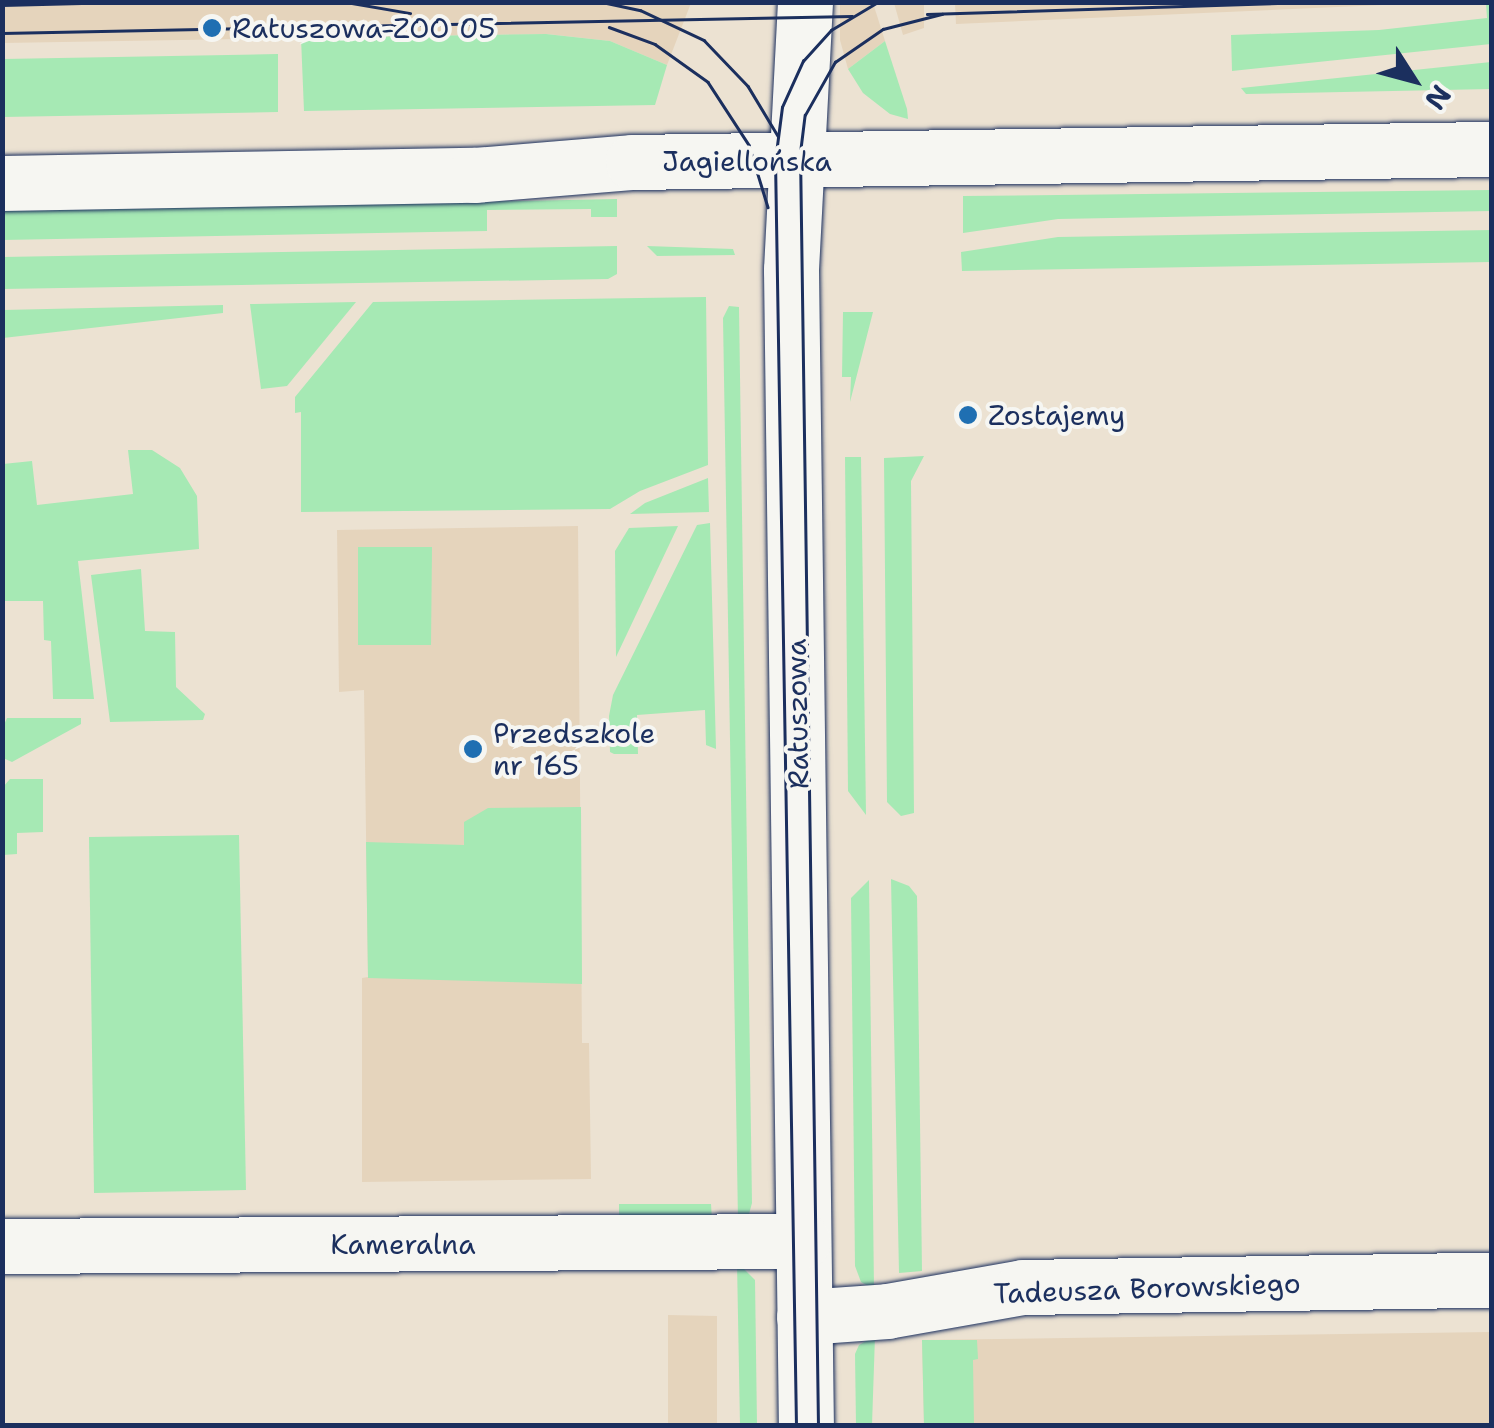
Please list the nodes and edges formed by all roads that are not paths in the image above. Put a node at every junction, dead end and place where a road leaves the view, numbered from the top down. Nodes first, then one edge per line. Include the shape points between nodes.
1 (805, 2) edge
2 (1492, 149) edge
3 (794, 161) junction
4 (2, 183) edge
5 (804, 1241) junction
6 (2, 1246) edge
7 (1492, 1280) edge
8 (804, 1317) junction
9 (806, 1426) edge

1 - 3 street, Ratuszowa
2 - 3 street, Jagiellońska
3 - 4 street, Jagiellońska via 600,163 474,175
3 - 5 street, Ratuszowa
5 - 6 street, Kameralna
5 - 8 street, Ratuszowa
7 - 8 street, Tadeusza Borowskiego via 1023,1287 887,1311
8 - 9 street, Ratuszowa

